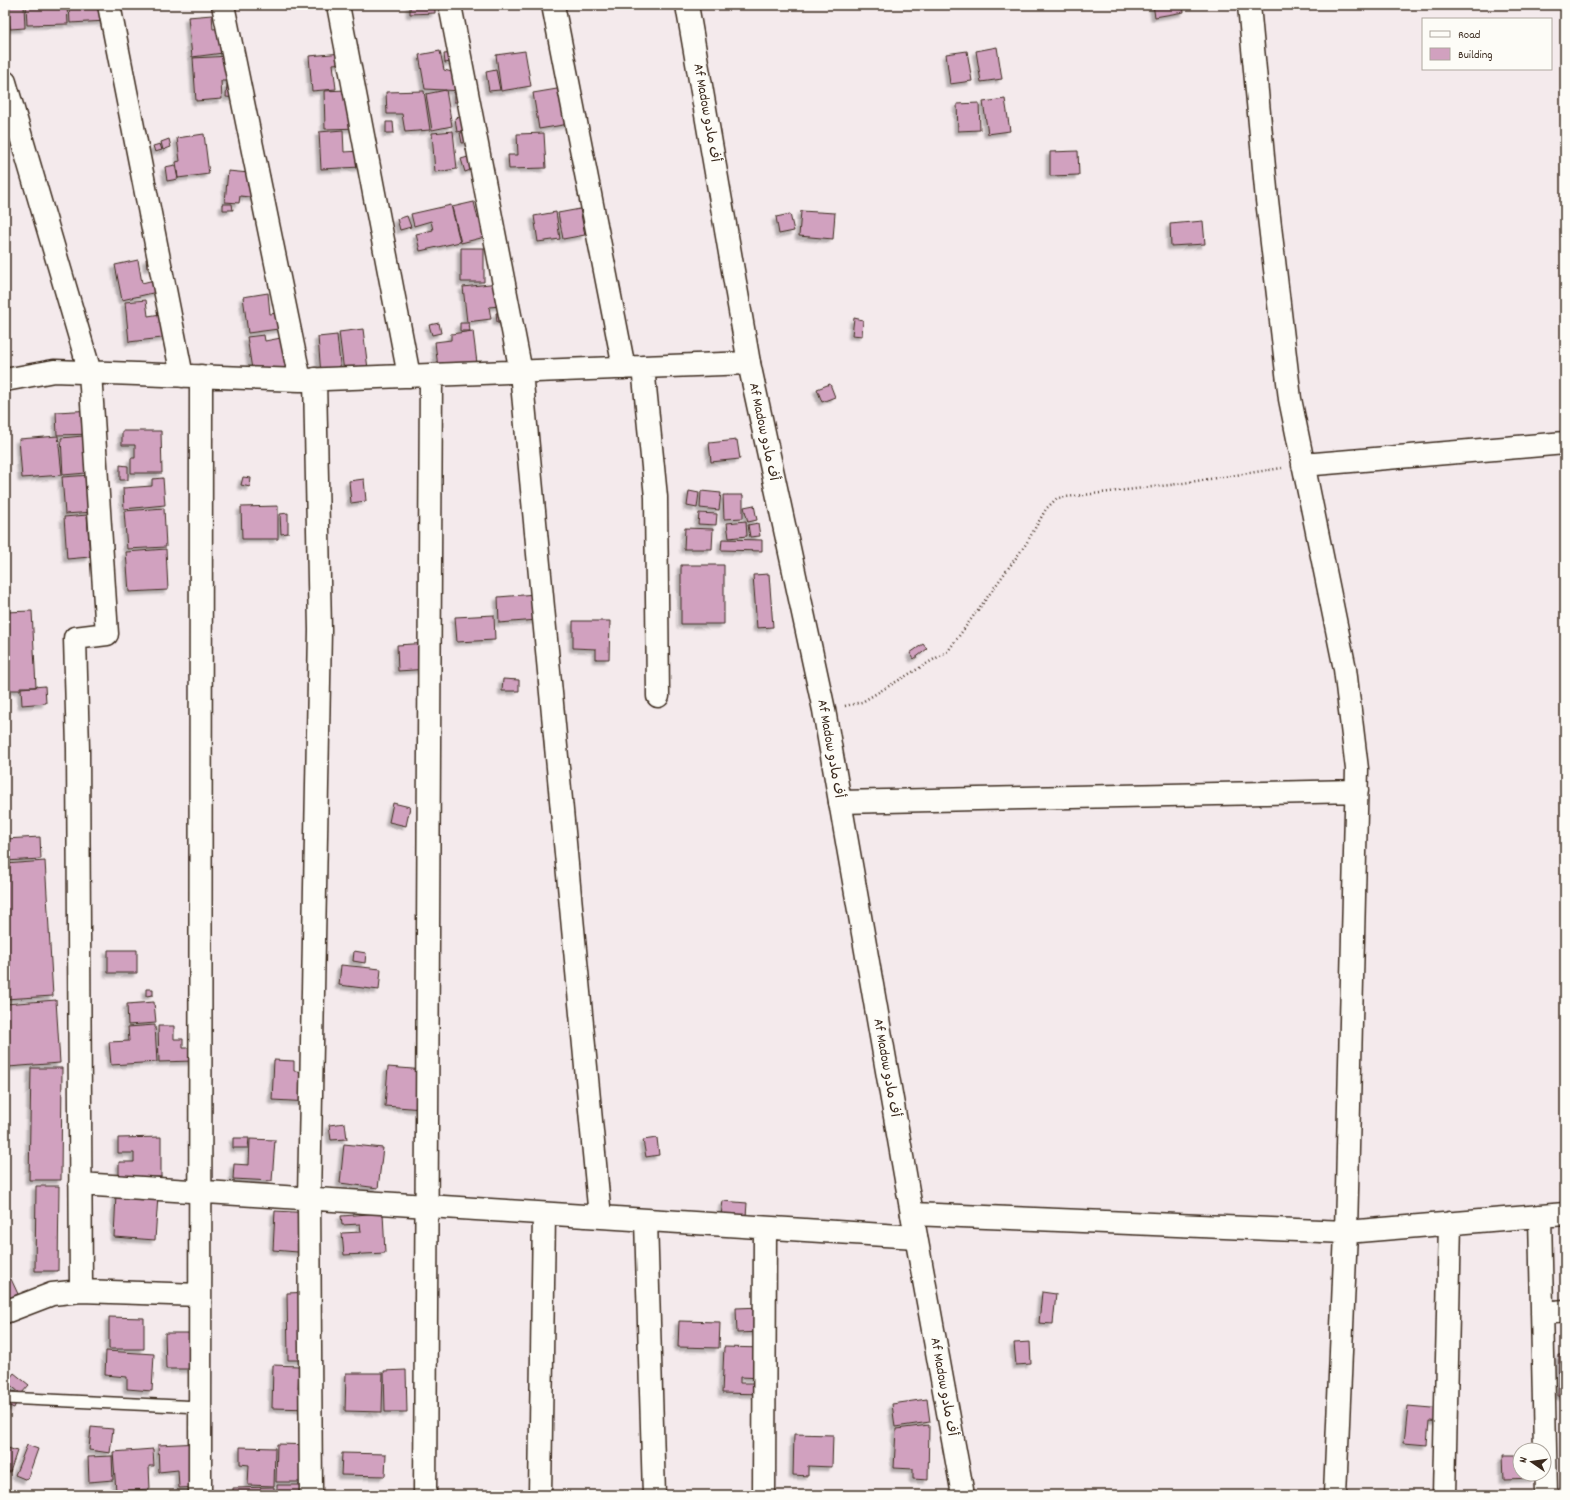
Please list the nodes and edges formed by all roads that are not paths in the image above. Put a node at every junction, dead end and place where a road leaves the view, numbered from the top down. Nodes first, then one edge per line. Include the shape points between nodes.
1 (109, 5) edge
2 (224, 5) edge
3 (338, 5) edge
4 (450, 5) edge
5 (553, 5) edge
6 (687, 5) edge
7 (1249, 5) edge
8 (5, 82) edge
9 (748, 363) junction
10 (633, 367) junction
11 (90, 372) junction
12 (521, 372) junction
13 (431, 375) junction
14 (192, 376) junction
15 (409, 376) junction
16 (5, 380) edge
17 (308, 380) junction
18 (1565, 443) edge
19 (1302, 465) junction
20 (658, 696) dead end
21 (1357, 791) junction
22 (840, 802) junction
23 (80, 1184) junction
24 (200, 1192) junction
25 (309, 1198) junction
26 (427, 1206) junction
27 (544, 1214) junction
28 (912, 1214) junction
29 (1565, 1214) edge
30 (1540, 1216) junction
31 (600, 1217) junction
32 (646, 1220) junction
33 (1450, 1223) junction
34 (765, 1228) junction
35 (1346, 1232) junction
36 (916, 1238) junction
37 (81, 1291) junction
38 (200, 1295) junction
39 (1565, 1311) edge
40 (5, 1312) edge
41 (1542, 1314) junction
42 (5, 1398) edge
43 (200, 1407) junction
44 (200, 1495) edge
45 (311, 1495) edge
46 (425, 1495) edge
47 (540, 1495) edge
48 (654, 1495) edge
49 (764, 1495) edge
50 (963, 1495) edge
51 (1335, 1495) edge
52 (1444, 1495) edge
53 (1546, 1495) edge

1 - 14 street
2 - 17 street
3 - 15 street
4 - 12 street
5 - 10 street
6 - 9 street, Af Madow أف مادو
7 - 19 street via 1267,200 1290,399
8 - 11 street
9 - 10 street
9 - 22 street, Af Madow أف مادو via 824,710
10 - 12 street
10 - 20 street via 656,497
11 - 14 street
11 - 16 street via 54,371
11 - 23 street via 107,634 75,638
12 - 13 street
12 - 31 street
13 - 15 street
13 - 26 street
14 - 17 street
14 - 24 street
15 - 17 street
17 - 25 street via 320,630
18 - 19 street
19 - 21 street via 1345,669 1358,769
21 - 22 street
21 - 35 street
22 - 28 street, Af Madow أف مادو
23 - 24 street
23 - 37 street
24 - 25 street
24 - 38 street
25 - 26 street
25 - 45 street
26 - 27 street
26 - 46 street
27 - 31 street
27 - 47 street
28 - 35 street
28 - 36 street, Af Madow أف مادو
29 - 30 street
30 - 33 street
30 - 41 street
31 - 32 street
32 - 34 street
32 - 48 street
33 - 35 street
33 - 52 street
34 - 36 street
34 - 49 street
35 - 51 street
36 - 50 street, Af Madow أف مادو
37 - 38 street
37 - 40 street via 52,1294
38 - 43 street
39 - 41 street
41 - 53 street
42 - 43 lane
43 - 44 street

